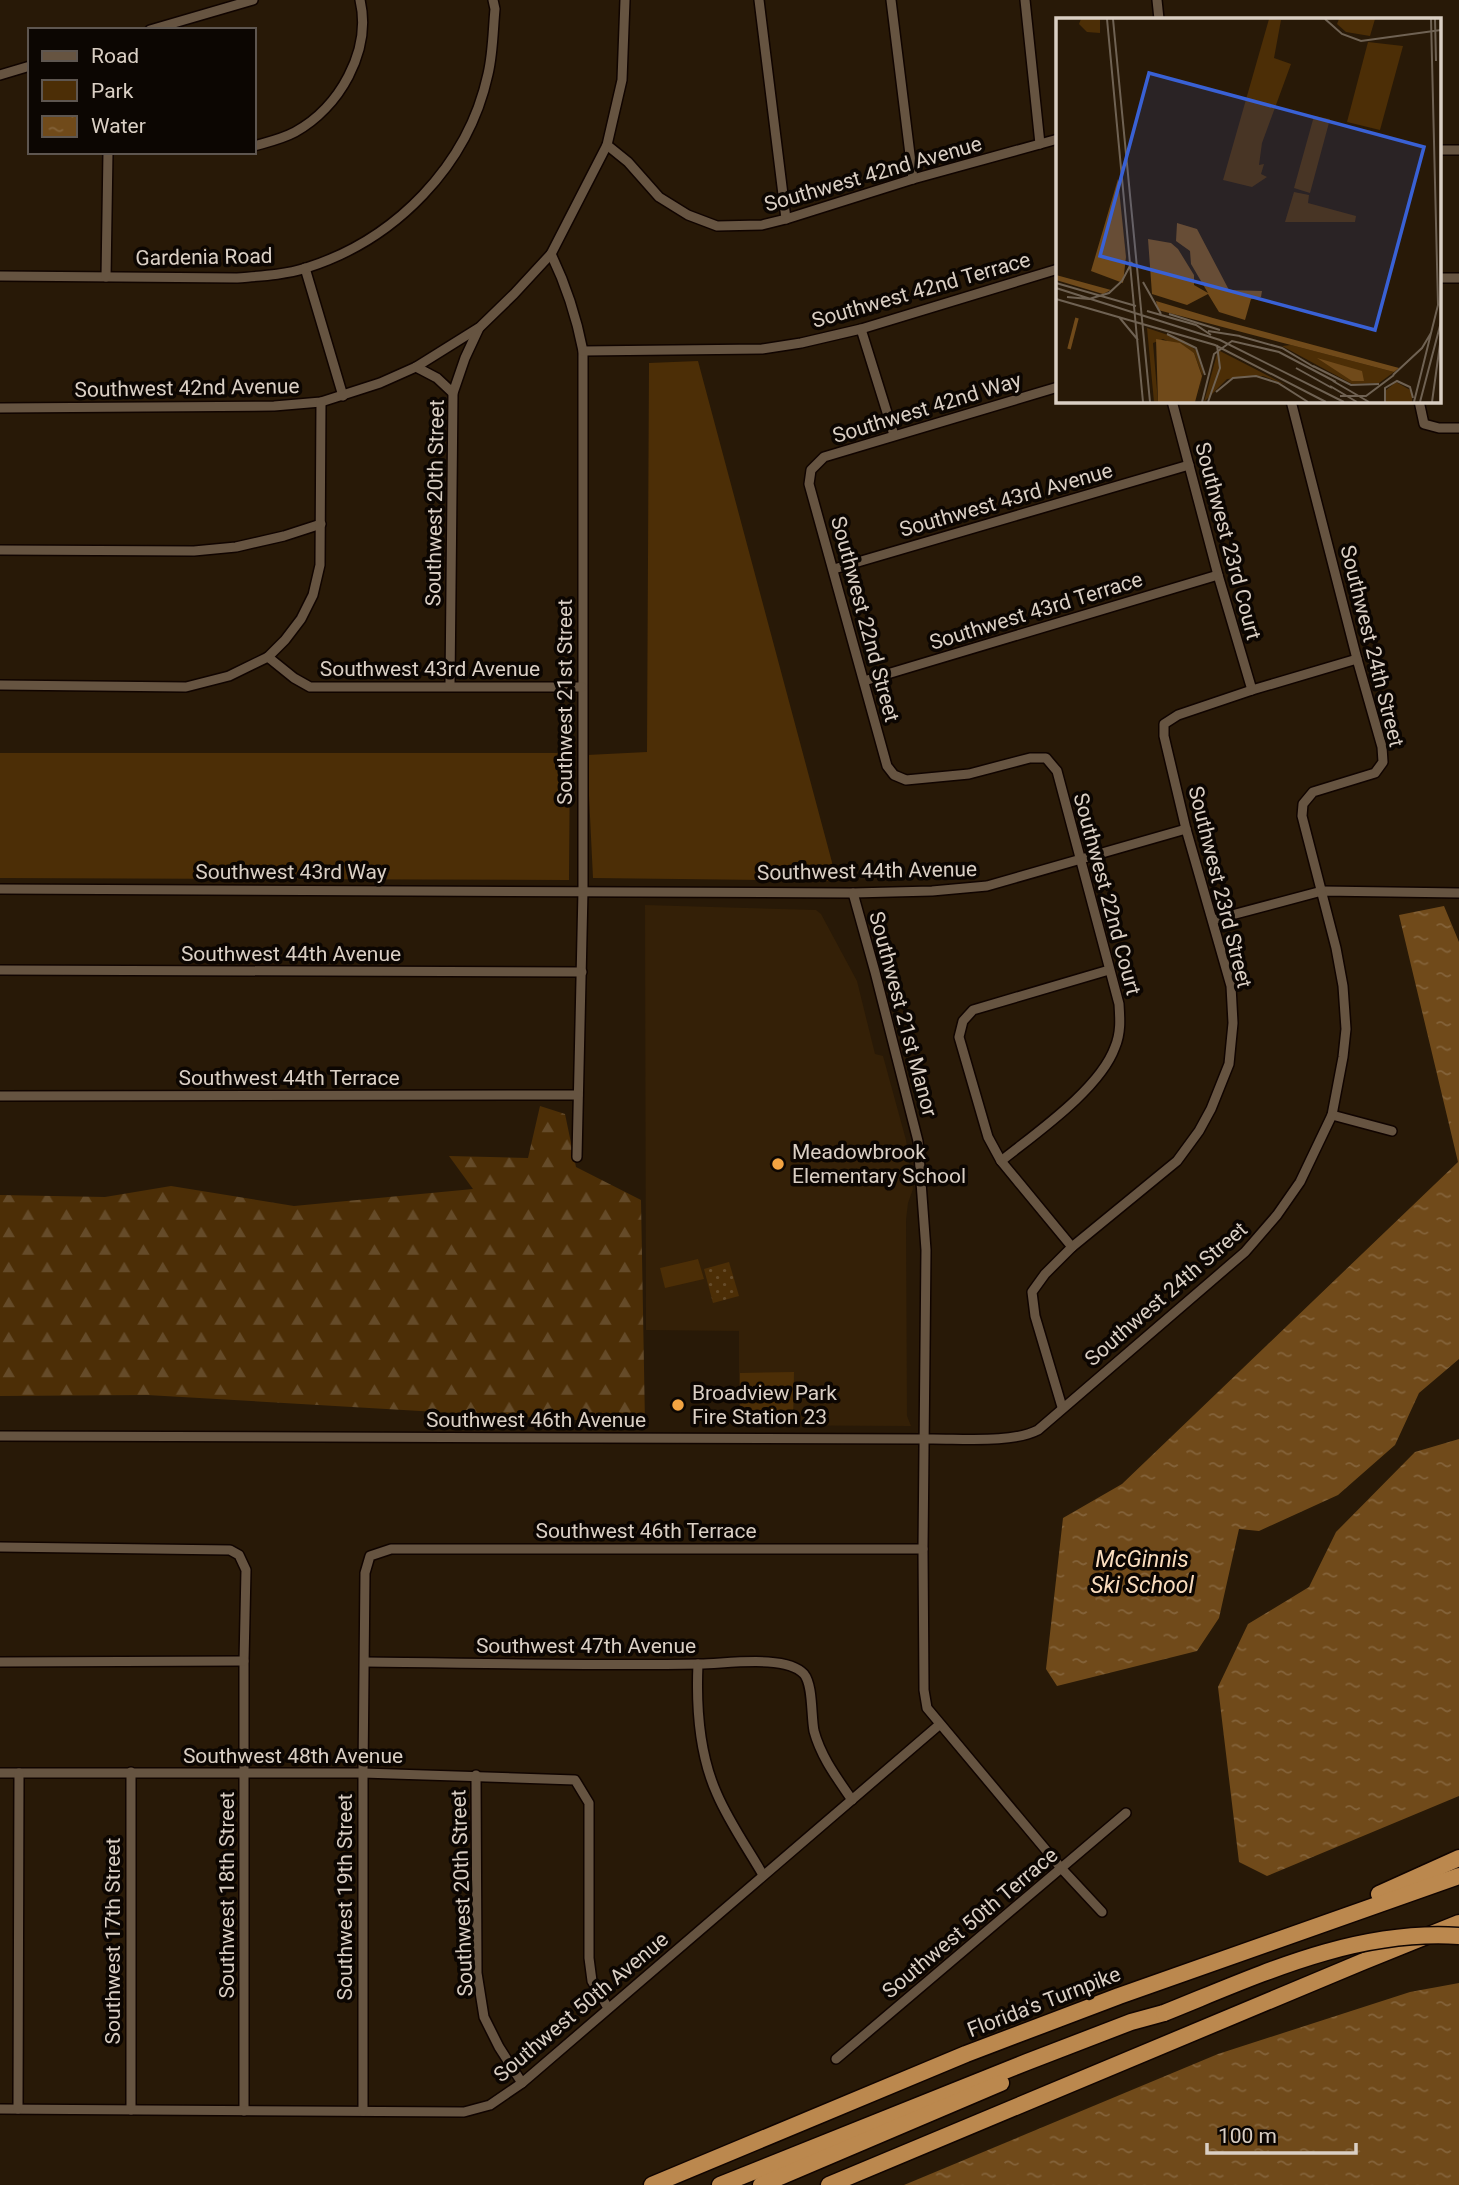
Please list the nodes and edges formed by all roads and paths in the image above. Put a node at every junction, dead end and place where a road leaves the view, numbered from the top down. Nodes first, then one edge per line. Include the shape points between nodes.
1 (253, 0) edge
2 (360, 0) edge
3 (493, 0) edge
4 (625, 0) edge
5 (759, 0) edge
6 (891, 0) edge
7 (1025, 0) edge
8 (1157, 0) edge
9 (1159, 18) edge
10 (157, 28) edge
11 (28, 67) edge
12 (0, 75) edge
13 (1056, 140) edge
14 (1040, 144) junction
15 (256, 145) edge
16 (607, 145) junction
17 (108, 154) edge
18 (912, 180) junction
19 (786, 219) junction
20 (551, 254) junction
21 (305, 268) junction
22 (1056, 270) edge
23 (0, 276) edge
24 (106, 276) junction
25 (480, 327) junction
26 (861, 329) junction
27 (583, 351) junction
28 (416, 367) junction
29 (1056, 388) edge
30 (453, 393) junction
31 (343, 396) junction
32 (321, 402) junction
33 (1172, 402) edge
34 (1291, 402) edge
35 (1419, 402) edge
36 (0, 408) edge
37 (1459, 428) edge
38 (894, 435) junction
39 (1189, 465) junction
40 (811, 470) joint
41 (321, 524) junction
42 (0, 550) edge
43 (834, 569) junction
44 (1218, 575) junction
45 (268, 657) junction
46 (1357, 659) junction
47 (863, 681) junction
48 (0, 685) edge
49 (450, 685) junction
50 (582, 687) junction
51 (1252, 690) junction
52 (1046, 758) joint
53 (1186, 829) junction
54 (1079, 861) junction
55 (0, 889) edge
56 (583, 891) junction
57 (1322, 891) junction
58 (853, 893) junction
59 (1459, 893) edge
60 (1213, 920) junction
61 (0, 970) edge
62 (1110, 970) junction
63 (582, 972) junction
64 (578, 1095) junction
65 (0, 1096) edge
66 (1332, 1115) junction
67 (1392, 1131) dead end
68 (577, 1157) dead end
69 (1001, 1161) junction
70 (1072, 1247) junction
71 (1062, 1407) junction
72 (0, 1436) edge
73 (925, 1439) junction
74 (0, 1547) edge
75 (923, 1549) junction
76 (370, 1556) joint
77 (244, 1661) junction
78 (0, 1662) edge
79 (365, 1662) junction
80 (698, 1664) junction
81 (939, 1725) junction
82 (131, 1772) junction
83 (0, 1773) edge
84 (19, 1773) junction
85 (363, 1773) junction
86 (245, 1774) junction
87 (476, 1775) junction
88 (852, 1800) junction
89 (1126, 1813) dead end
90 (1459, 1858) edge
91 (1061, 1868) junction
92 (763, 1875) junction
93 (1459, 1876) edge
94 (1102, 1912) dead end
95 (1459, 1923) edge
96 (1288, 1935) junction
97 (1459, 1936) edge
98 (608, 2008) junction
99 (1164, 2013) junction
100 (836, 2059) dead end
101 (522, 2083) junction
102 (0, 2109) edge
103 (18, 2109) junction
104 (131, 2110) junction
105 (244, 2111) junction
106 (363, 2111) junction
107 (652, 2185) edge
108 (720, 2185) edge
109 (761, 2185) edge
110 (829, 2185) edge

1 - 10 street
2 - 15 street via 360,46 339,93 296,131
3 - 21 street, Gardenia Road via 489,73 473,121 448,165 410,210 388,228 352,250
4 - 16 street via 622,80
5 - 19 street
6 - 18 street
7 - 14 street
8 - 9 street
11 - 12 street
13 - 14 street, Southwest 42nd Avenue
14 - 18 street, Southwest 42nd Avenue
16 - 19 street, Southwest 42nd Avenue via 659,197 688,215 717,226 762,225
16 - 20 street, Southwest 42nd Avenue
17 - 24 street
18 - 19 street, Southwest 42nd Avenue
20 - 25 street, Southwest 42nd Avenue
20 - 27 street, Southwest 21st Street via 566,284
21 - 24 street, Gardenia Road via 237,278
21 - 31 street
22 - 26 street, Southwest 42nd Terrace
23 - 24 street, Gardenia Road
25 - 28 street, Southwest 42nd Avenue
25 - 30 street, Southwest 20th Street
26 - 27 street, Southwest 42nd Terrace via 762,349
26 - 38 street
27 - 50 street, Southwest 21st Street
28 - 30 street
28 - 31 street, Southwest 42nd Avenue
29 - 38 street, Southwest 42nd Way
30 - 49 street, Southwest 20th Street
31 - 32 street, Southwest 42nd Avenue
32 - 36 street, Southwest 42nd Avenue via 274,407
32 - 41 street
33 - 39 street, Southwest 23rd Court
34 - 46 street, Southwest 24th Street
35 - 37 street via 1424,424
38 - 40 street, Southwest 42nd Way via 824,457
39 - 43 street, Southwest 43rd Avenue
39 - 44 street, Southwest 23rd Court
40 - 43 street, Southwest 22nd Street via 809,484
41 - 42 street via 236,547 194,551
41 - 45 street via 320,565 313,595 301,619
43 - 47 street, Southwest 22nd Street
44 - 47 street, Southwest 43rd Terrace
44 - 51 street, Southwest 23rd Court
45 - 48 street via 229,676 186,687
45 - 49 street, Southwest 43rd Avenue via 310,687
46 - 51 street
46 - 57 street, Southwest 24th Street via 1383,762 1375,773 1313,792 1303,804 1302,816
47 - 52 street, Southwest 22nd Street via 887,766 894,775 906,780 969,774
49 - 50 street, Southwest 43rd Avenue
50 - 56 street, Southwest 21st Street
51 - 53 street, Southwest 23rd Street via 1164,724
52 - 54 street, Southwest 22nd Court via 1057,771
53 - 54 street, Southwest 44th Avenue
53 - 60 street, Southwest 23rd Street
54 - 58 street, Southwest 44th Avenue via 987,886
54 - 62 street, Southwest 22nd Court
55 - 56 street, Southwest 43rd Way
56 - 58 street, Southwest 44th Avenue
56 - 63 street, Southwest 21st Street
57 - 59 street
57 - 60 street
57 - 66 street, Southwest 24th Street via 1343,986 1346,1029
58 - 73 street, Southwest 21st Manor via 918,1141 926,1250
60 - 70 street, Southwest 23rd Street via 1231,986 1233,1023 1229,1064 1211,1109 1177,1161
61 - 63 street, Southwest 44th Avenue
62 - 69 street, Southwest 22nd Court via 1119,1004 1115,1049 1098,1077
62 - 69 street via 972,1010 963,1021 959,1037 988,1137
63 - 64 street, Southwest 21st Street
64 - 65 street, Southwest 44th Terrace
64 - 68 street, Southwest 21st Street
66 - 67 street
66 - 71 street, Southwest 24th Street via 1300,1182 1245,1252
69 - 70 street
70 - 71 street via 1032,1292
71 - 73 street, Southwest 46th Avenue via 1038,1430 1021,1436
72 - 73 street, Southwest 46th Avenue
73 - 75 street
74 - 77 street, Southwest 18th Street via 230,1550 239,1555 246,1570
75 - 76 street, Southwest 46th Terrace via 391,1549
75 - 81 street via 924,1690 927,1708
76 - 79 street, Southwest 19th Street via 365,1573
77 - 78 street
77 - 86 street, Southwest 18th Street
79 - 80 street, Southwest 47th Avenue
79 - 85 street, Southwest 19th Street
80 - 88 street, Southwest 47th Avenue via 777,1662 804,1674 815,1732 828,1765
80 - 92 street via 700,1725 716,1794
81 - 88 street, Southwest 50th Avenue
81 - 91 street
82 - 84 street, Southwest 48th Avenue
82 - 86 street, Southwest 48th Avenue
82 - 104 street, Southwest 17th Street
83 - 84 street, Southwest 48th Avenue
84 - 103 street
85 - 86 street, Southwest 48th Avenue
85 - 87 street, Southwest 48th Avenue
85 - 106 street, Southwest 19th Street
86 - 105 street, Southwest 18th Street
87 - 98 street, Southwest 48th Avenue via 575,1780 582,1789 589,1803 589,1958 592,1981
87 - 101 street, Southwest 20th Street via 477,1973 484,2017
88 - 92 street, Southwest 50th Avenue
89 - 91 street, Southwest 50th Terrace
90 - 96 highway
91 - 94 street
91 - 100 street, Southwest 50th Terrace
92 - 98 street, Southwest 50th Avenue
93 - 96 highway, Florida's Turnpike
95 - 110 highway
96 - 107 highway, Florida's Turnpike via 966,2054
97 - 99 highway, bridge via 1394,1937 1338,1947
98 - 101 street, Southwest 50th Avenue
99 - 108 highway via 1027,2062
99 - 109 highway
101 - 106 street, Southwest 50th Avenue via 489,2105 464,2112
102 - 103 street, Southwest 50th Avenue
103 - 104 street, Southwest 50th Avenue
104 - 105 street, Southwest 50th Avenue
105 - 106 street, Southwest 50th Avenue

